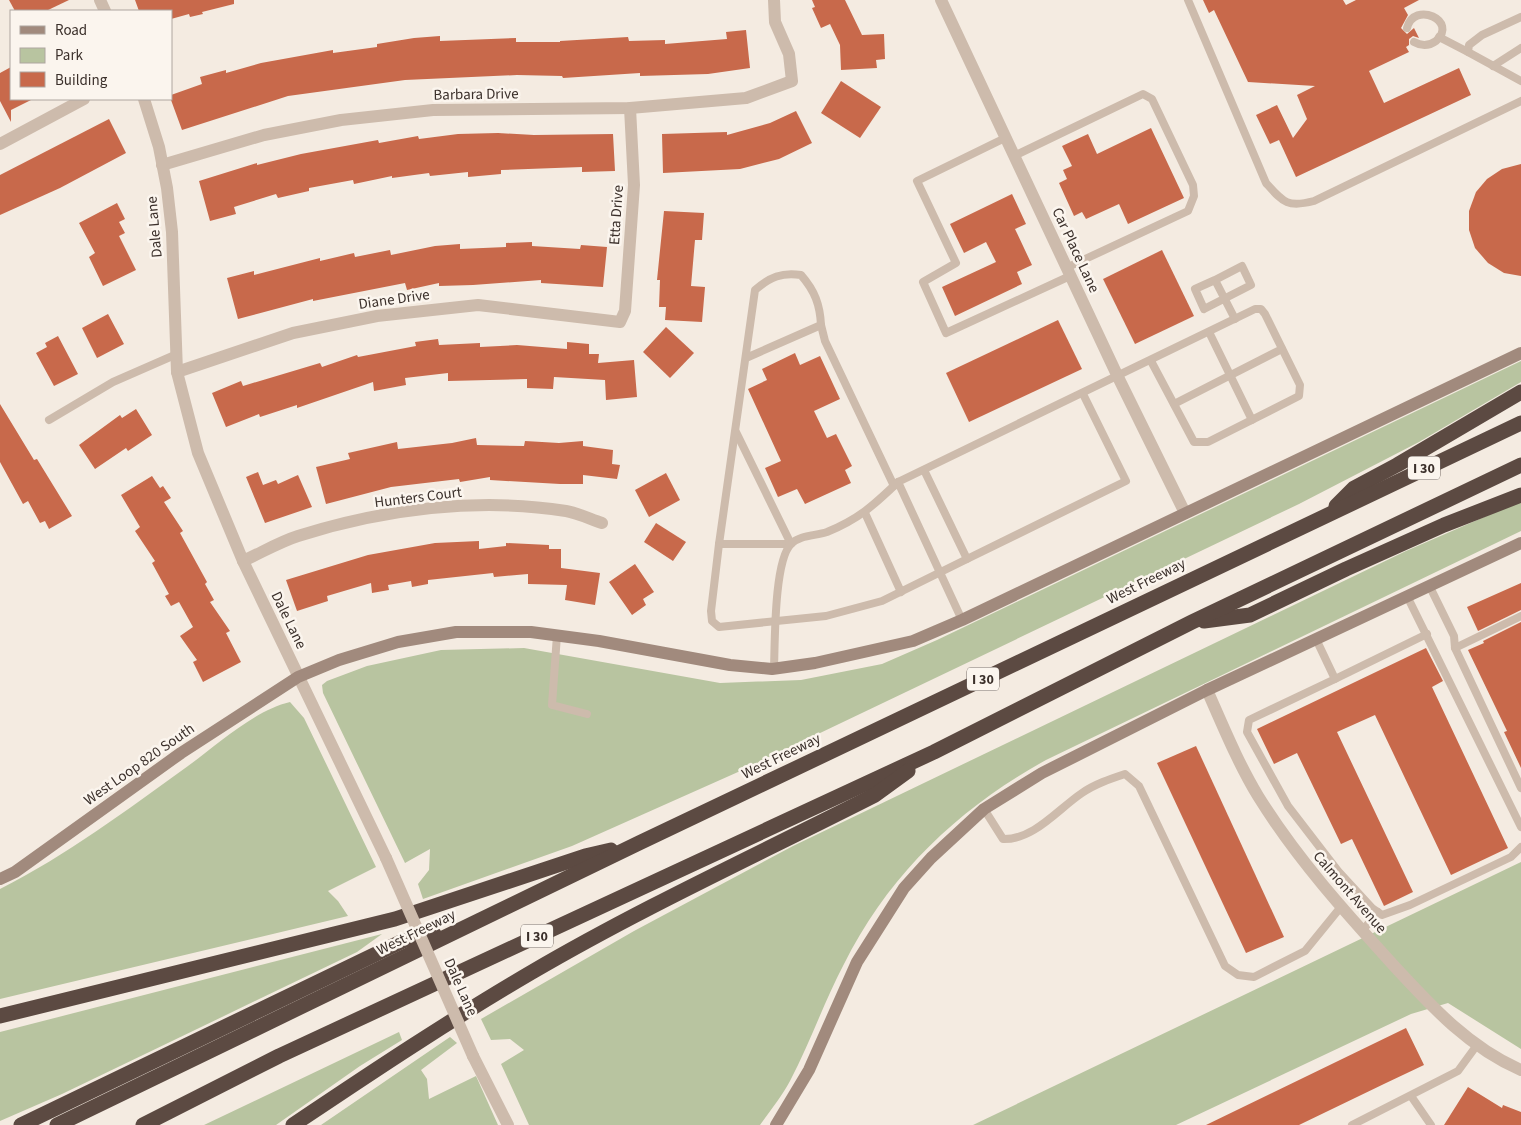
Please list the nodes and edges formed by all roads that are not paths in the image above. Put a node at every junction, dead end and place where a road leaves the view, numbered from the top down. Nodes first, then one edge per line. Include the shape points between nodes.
1 (774, 0) edge
2 (941, 0) edge
3 (1188, 0) edge
4 (1521, 17) edge
5 (1406, 28) dead end
6 (1439, 37) junction
7 (1414, 42) dead end
8 (1521, 48) edge
9 (1468, 52) junction
10 (1493, 66) junction
11 (1521, 82) edge
12 (82, 100) edge
13 (144, 100) edge
14 (1521, 101) edge
15 (630, 108) junction
16 (1005, 138) junction
17 (0, 144) edge
18 (1014, 156) junction
19 (162, 165) junction
20 (1068, 272) junction
21 (1215, 280) junction
22 (1225, 299) junction
23 (1236, 318) junction
24 (620, 322) joint
25 (822, 326) junction
26 (1209, 332) junction
27 (1282, 349) junction
28 (1521, 353) edge
29 (177, 354) junction
30 (746, 358) junction
31 (1151, 361) junction
32 (177, 372) junction
33 (1230, 376) junction
34 (1118, 377) junction
35 (1521, 392) edge
36 (1082, 394) junction
37 (1174, 404) junction
38 (49, 420) dead end
39 (1252, 420) junction
40 (1521, 423) edge
41 (736, 432) junction
42 (1521, 465) edge
43 (924, 470) junction
44 (896, 484) junction
45 (1521, 495) edge
46 (865, 513) junction
47 (1185, 513) junction
48 (1328, 514) junction
49 (602, 523) dead end
50 (1521, 543) edge
51 (719, 544) junction
52 (791, 544) junction
53 (967, 559) junction
54 (243, 561) junction
55 (938, 572) junction
56 (1429, 585) junction
57 (901, 592) junction
58 (1407, 596) junction
59 (1521, 616) edge
60 (775, 620) junction
61 (962, 620) junction
62 (1192, 622) junction
63 (1426, 634) junction
64 (557, 635) junction
65 (1316, 639) junction
66 (1455, 648) junction
67 (774, 668) junction
68 (298, 677) junction
69 (1335, 679) junction
70 (1207, 690) junction
71 (587, 714) dead end
72 (934, 752) junction
73 (1521, 788) edge
74 (984, 809) junction
75 (1521, 827) edge
76 (639, 843) junction
77 (1521, 847) edge
78 (0, 879) edge
79 (1340, 908) junction
80 (1378, 912) junction
81 (463, 929) junction
82 (1362, 931) junction
83 (0, 1016) edge
84 (1477, 1046) junction
85 (1521, 1070) edge
86 (1411, 1096) junction
87 (21, 1125) edge
88 (57, 1125) edge
89 (143, 1125) edge
90 (293, 1125) edge
91 (508, 1125) edge
92 (776, 1125) edge
93 (1352, 1125) edge
94 (1431, 1125) edge

1 - 15 street, Barbara Drive via 775,22 789,54 792,81 746,98
2 - 16 street, Car Place Lane
3 - 14 lane via 1266,183 1282,201 1296,206 1314,201
4 - 9 lane via 1482,35 1469,45
5 - 6 lane via 1411,16 1427,10 1440,20
6 - 7 lane via 1430,44
6 - 9 lane
8 - 10 lane
9 - 10 lane
10 - 11 lane
12 - 17 street
13 - 19 street, Dale Lane
15 - 19 street, Barbara Drive via 433,110 341,120 264,135
15 - 24 street, Etta Drive via 634,185 625,311
16 - 18 street, Car Place Lane
16 - 20 lane via 917,181 956,263 923,282 946,333
18 - 20 street, Car Place Lane
18 - 20 lane via 1144,94 1152,98 1193,184 1194,196 1188,211
19 - 29 street, Dale Lane via 172,232
20 - 34 street, Car Place Lane
21 - 22 lane
21 - 22 lane via 1195,289 1204,309
21 - 22 lane via 1242,266 1251,286
22 - 23 lane
23 - 26 lane
23 - 27 lane via 1261,309
24 - 32 street, Diane Drive via 478,305 377,316 293,333
25 - 30 lane
25 - 30 lane via 814,290 801,275 786,272 755,290
25 - 44 lane via 826,341
26 - 31 lane
26 - 33 lane
27 - 33 lane
27 - 39 lane via 1300,385 1299,396
28 - 47 main road
29 - 32 street, Dale Lane
29 - 38 lane via 113,382
30 - 41 lane
31 - 34 lane
31 - 37 lane
32 - 54 street, Dale Lane via 198,453
33 - 37 lane
33 - 39 lane
34 - 36 lane
34 - 47 street, Car Place Lane
35 - 48 highway via 1354,488
36 - 43 lane
36 - 53 lane via 1126,480
37 - 39 lane via 1194,442 1200,444
40 - 48 highway, West Freeway / I 30
41 - 51 lane
41 - 52 lane
42 - 62 highway, I 30
43 - 44 lane
43 - 53 lane
44 - 46 lane
44 - 55 lane
45 - 62 highway via 1346,568 1250,616
46 - 52 lane
46 - 57 lane
47 - 61 main road
48 - 76 highway, West Freeway / I 30
49 - 54 street, Hunters Court via 568,512 507,505 430,508 296,536
50 - 56 main road
51 - 52 lane
51 - 60 lane via 712,621 719,627
52 - 60 lane via 783,557
53 - 55 lane
54 - 68 street, Dale Lane
55 - 57 lane
55 - 61 lane
56 - 58 main road
56 - 66 lane via 1454,636
57 - 60 lane via 882,601 826,616
58 - 63 lane
58 - 65 main road
59 - 66 lane
60 - 67 lane
61 - 67 main road via 913,641 815,663
62 - 72 highway, I 30
63 - 69 lane
63 - 75 lane
64 - 67 main road via 730,665
64 - 68 main road via 531,632 447,633 398,642 339,660
64 - 71 lane via 552,705
65 - 69 lane
65 - 70 main road
66 - 73 lane
68 - 78 main road, West Loop 820 South via 181,753 15,872
68 - 91 street, Dale Lane, bridge via 386,858
69 - 80 lane via 1249,720 1247,732 1288,806 1338,870
70 - 74 main road via 1042,772
70 - 79 street, Calmont Avenue via 1258,795 1294,851
72 - 89 highway, I 30 via 288,1052
72 - 90 highway via 875,795 631,918 533,972 397,1055
74 - 79 lane via 1003,839 1016,839 1046,821 1082,792 1125,774 1139,786 1225,966 1238,975 1254,977 1305,951
74 - 92 main road via 904,888 857,962 810,1070
76 - 81 highway, West Freeway / I 30
76 - 83 highway via 585,856 395,919
77 - 80 lane via 1511,858 1410,905 1382,915
79 - 82 street, Calmont Avenue
80 - 82 lane
81 - 87 highway via 403,941
81 - 88 highway, West Freeway / I 30
82 - 84 street, Calmont Avenue via 1434,1009
84 - 85 street, Calmont Avenue
84 - 86 lane via 1458,1071
86 - 93 lane
86 - 94 lane

